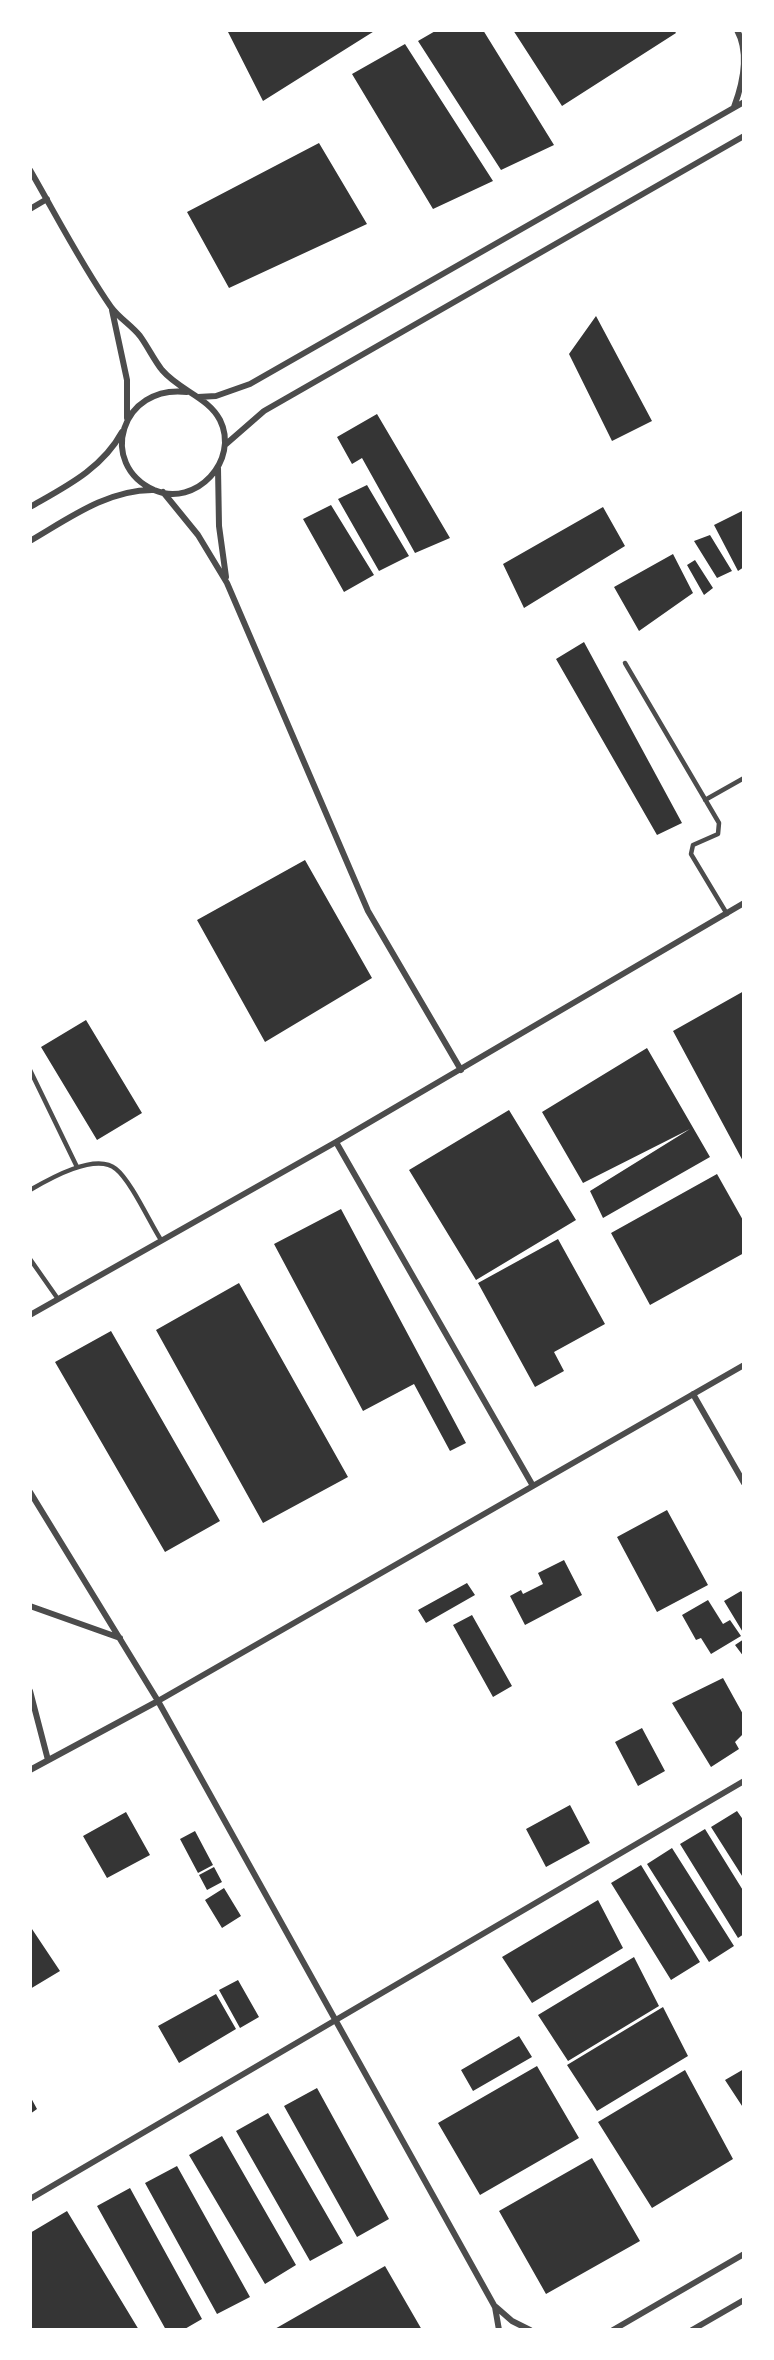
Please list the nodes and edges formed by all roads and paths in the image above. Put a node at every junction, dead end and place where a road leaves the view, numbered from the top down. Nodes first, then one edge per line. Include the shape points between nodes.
1 (737, 30) edge
2 (742, 38) edge
3 (744, 102) edge
4 (735, 107) junction
5 (744, 136) edge
6 (30, 170) edge
7 (47, 199) junction
8 (30, 209) edge
9 (112, 309) junction
10 (187, 392) junction
11 (198, 397) junction
12 (127, 420) junction
13 (123, 429) junction
14 (225, 445) junction
15 (218, 468) junction
16 (154, 490) junction
17 (163, 492) junction
18 (30, 507) edge
19 (30, 541) edge
20 (227, 583) junction
21 (625, 663) dead end
22 (744, 778) edge
23 (705, 800) junction
24 (744, 903) edge
25 (727, 914) junction
26 (30, 1070) edge
27 (461, 1070) junction
28 (336, 1143) junction
29 (77, 1167) junction
30 (30, 1190) edge
31 (161, 1240) junction
32 (30, 1259) edge
33 (58, 1299) junction
34 (30, 1314) edge
35 (744, 1365) edge
36 (693, 1394) junction
37 (744, 1483) edge
38 (532, 1486) junction
39 (30, 1492) edge
40 (30, 1606) edge
41 (120, 1639) junction
42 (30, 1690) edge
43 (158, 1701) junction
44 (48, 1760) junction
45 (30, 1770) edge
46 (744, 1781) edge
47 (336, 2020) junction
48 (30, 2199) edge
49 (744, 2254) edge
50 (744, 2300) edge
51 (495, 2307) junction
52 (498, 2330) edge
53 (530, 2330) edge
54 (612, 2330) edge
55 (692, 2330) edge

1 - 2 street
2 - 4 street via 744,73
3 - 4 street
4 - 11 street via 250,384 216,396
5 - 14 street via 264,411
6 - 7 street
7 - 8 street
7 - 9 street
9 - 10 street via 140,337 161,369
9 - 12 street via 127,380
10 - 11 street
10 - 12 street via 152,396 133,410
11 - 14 street via 221,422
12 - 13 street
13 - 16 street via 123,451 131,471
13 - 18 street via 114,446 85,474
14 - 15 street
15 - 17 street via 194,489
15 - 20 street via 219,526
16 - 17 street
16 - 19 street via 136,490 99,502
17 - 20 street via 198,536
20 - 27 street via 368,911
21 - 23 lane
22 - 23 lane
23 - 25 lane via 719,823 718,834 693,845 692,854
24 - 25 street
25 - 27 street
26 - 29 lane
27 - 28 street
28 - 31 street
28 - 38 street
29 - 30 lane
29 - 31 lane via 102,1163 116,1168
31 - 33 street
32 - 33 lane
33 - 34 street
35 - 36 street
36 - 37 street
36 - 38 street
38 - 43 street
39 - 41 street
40 - 41 street
41 - 43 street
42 - 44 street
43 - 44 street
43 - 47 street
44 - 45 street
46 - 47 street
47 - 48 street
47 - 51 street
49 - 54 street
50 - 55 street
51 - 52 street
51 - 53 street

